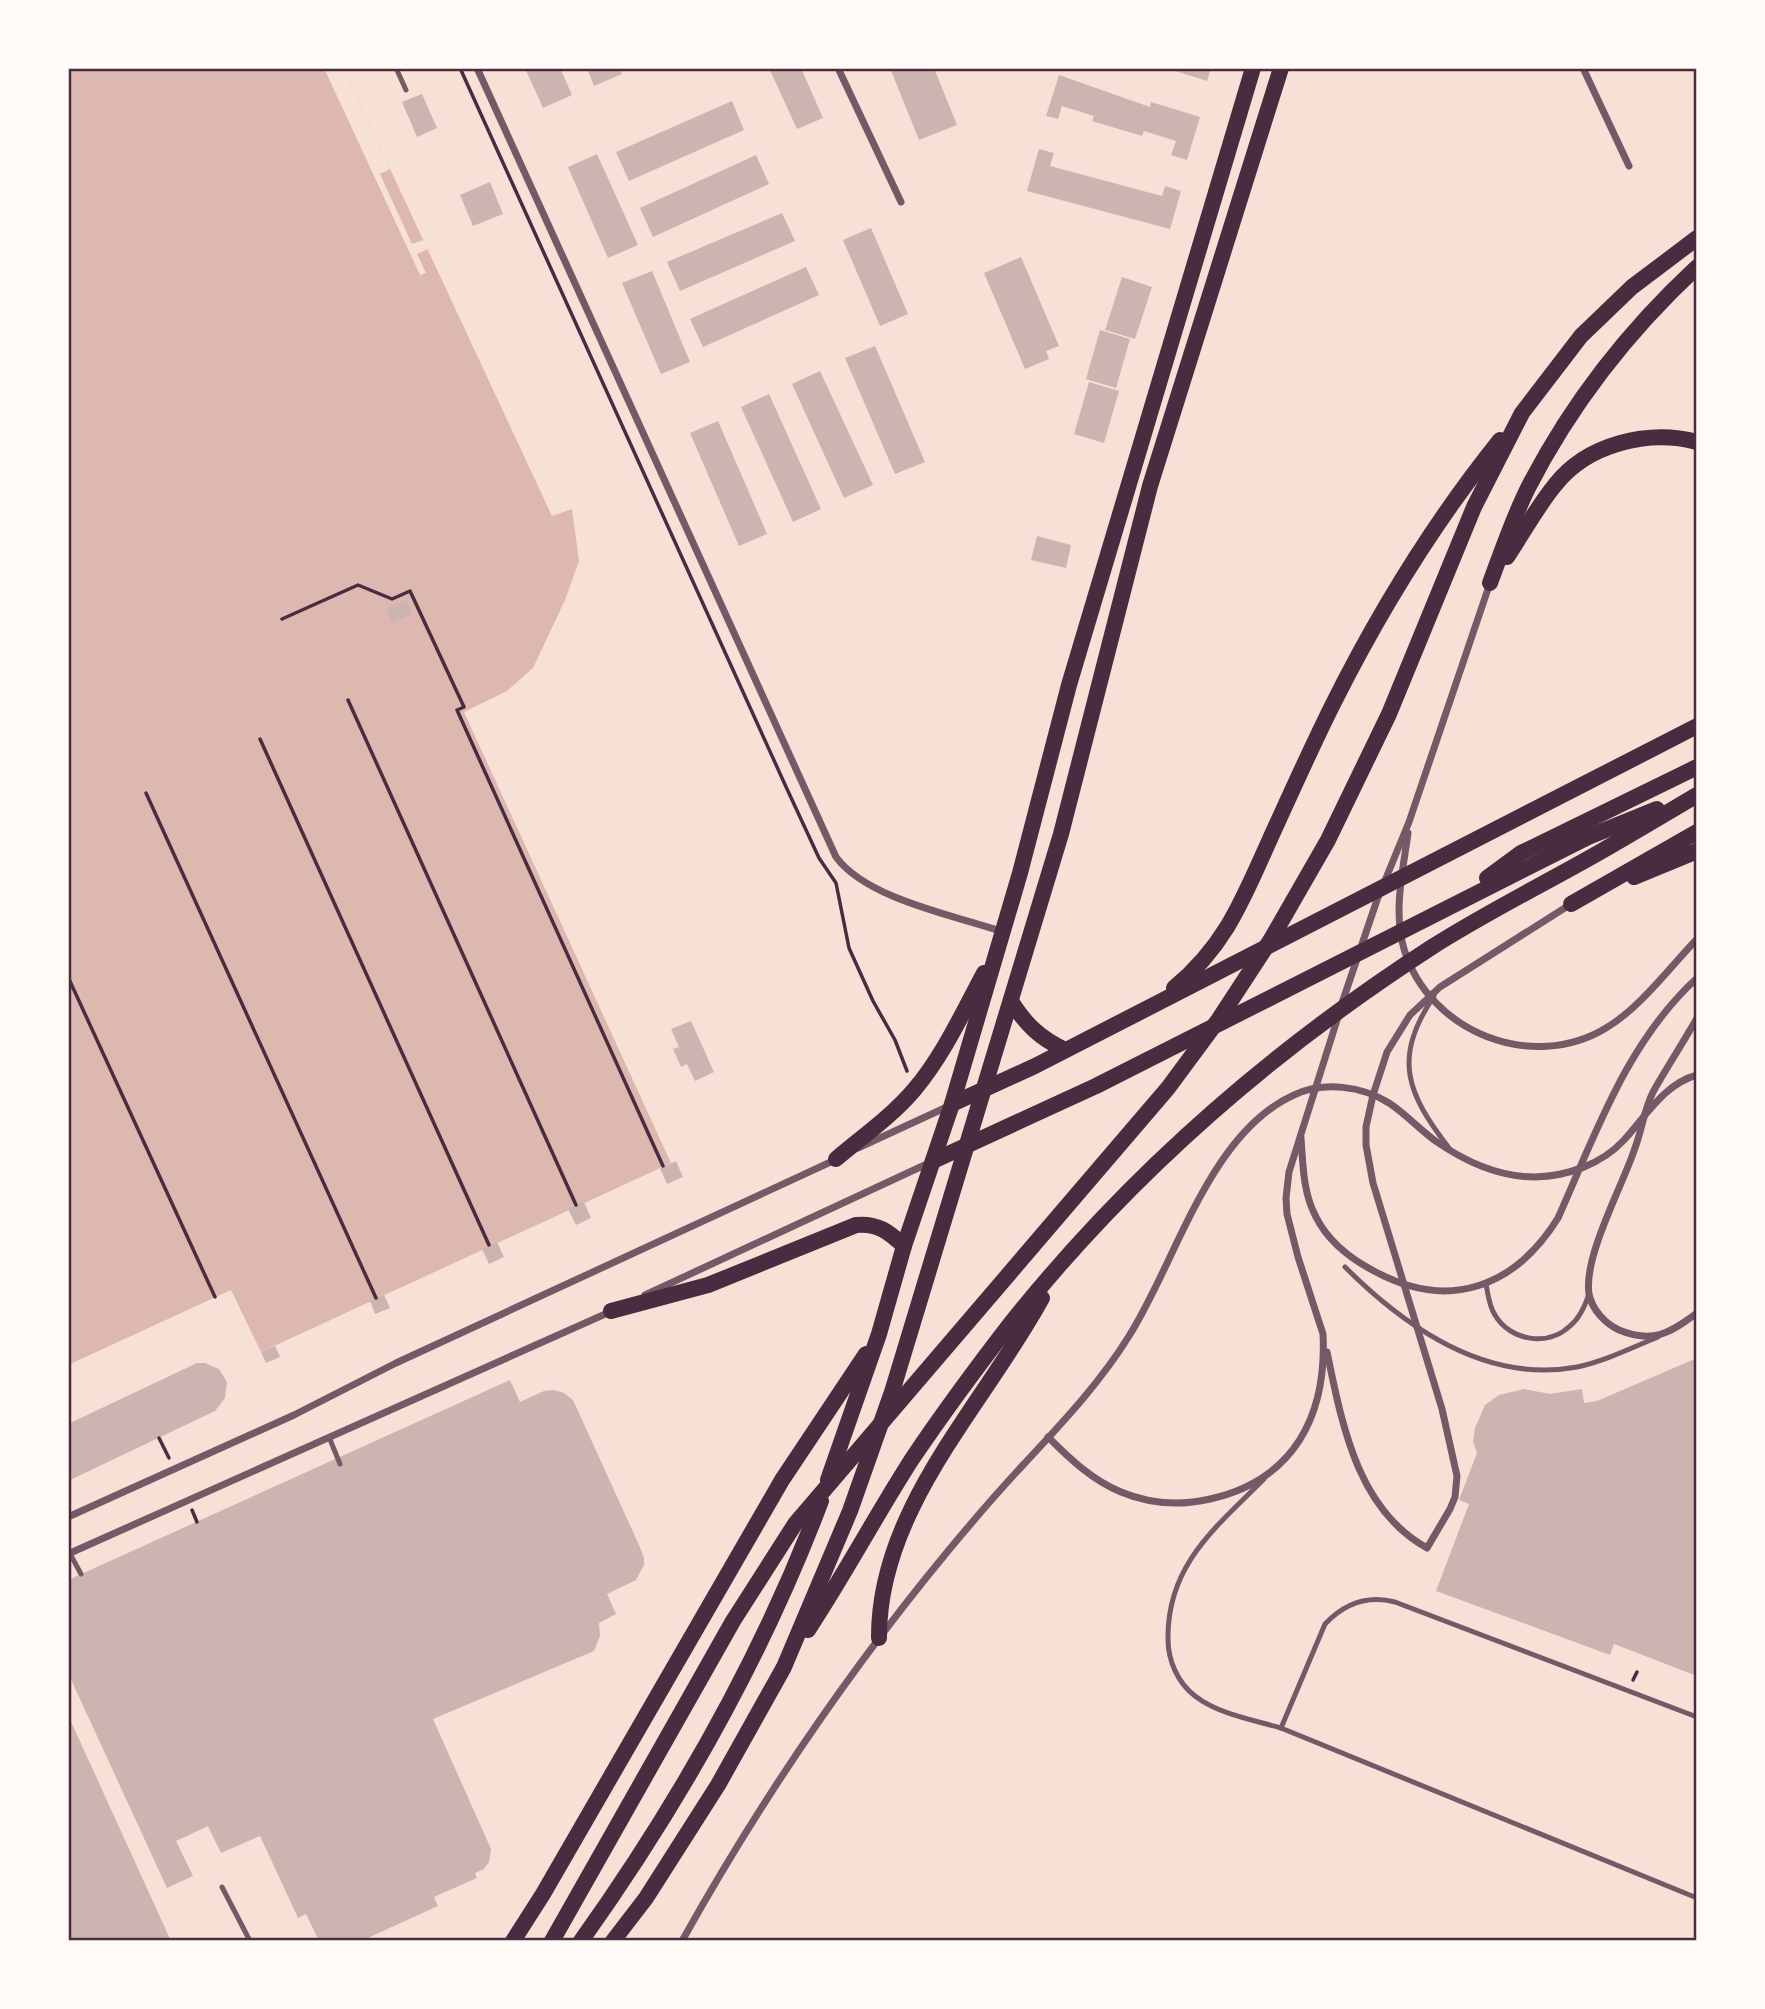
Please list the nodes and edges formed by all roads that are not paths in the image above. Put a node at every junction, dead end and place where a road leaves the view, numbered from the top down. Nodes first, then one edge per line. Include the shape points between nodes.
1 (396, 68) edge
2 (477, 68) edge
3 (838, 68) edge
4 (1253, 68) edge
5 (1281, 68) edge
6 (1583, 68) edge
7 (406, 90) dead end
8 (1629, 166) dead end
9 (901, 202) dead end
10 (1697, 238) edge
11 (1697, 267) edge
12 (1521, 413) junction
13 (1697, 442) edge
14 (1490, 583) junction
15 (1069, 685) junction
16 (1098, 694) junction
17 (1697, 726) edge
18 (1697, 767) edge
19 (1697, 794) edge
20 (1409, 822) junction
21 (1697, 832) edge
22 (1697, 850) edge
23 (1571, 904) junction
24 (1448, 906) junction
25 (1001, 939) junction
26 (1697, 939) edge
27 (1697, 978) edge
28 (1440, 987) junction
29 (1011, 1001) junction
30 (1155, 1003) junction
31 (1697, 1018) edge
32 (1065, 1050) junction
33 (1697, 1075) edge
34 (985, 1089) junction
35 (1373, 1095) junction
36 (952, 1104) junction
37 (1643, 1117) junction
38 (1301, 1130) junction
39 (966, 1146) junction
40 (1451, 1151) junction
41 (836, 1159) junction
42 (933, 1161) junction
43 (904, 1246) junction
44 (1345, 1267) dead end
45 (1058, 1268) junction
46 (1486, 1284) junction
47 (1589, 1294) junction
48 (611, 1311) junction
49 (1697, 1313) edge
50 (879, 1334) junction
51 (1323, 1334) junction
52 (1658, 1337) junction
53 (329, 1437) junction
54 (1048, 1437) junction
55 (340, 1464) dead end
56 (1264, 1479) junction
57 (68, 1517) edge
58 (69, 1553) edge
59 (80, 1574) dead end
60 (879, 1638) junction
61 (784, 1667) junction
62 (1697, 1717) edge
63 (1280, 1728) junction
64 (222, 1888) dead end
65 (646, 1898) junction
66 (1697, 1898) edge
67 (250, 1941) edge
68 (513, 1941) edge
69 (552, 1941) edge
70 (582, 1941) edge
71 (613, 1941) edge
72 (621, 1941) edge
73 (682, 1941) edge

1 - 7 lane
2 - 25 street via 836,857 851,874 878,890
3 - 9 street
4 - 15 main road
5 - 16 main road via 1150,486
6 - 8 street
10 - 12 main road via 1632,287 1581,336
11 - 14 main road via 1633,335 1572,413 1527,490
12 - 30 main road via 1466,483 1381,613 1220,940 1196,970
12 - 69 main road via 1474,507 1389,714 1328,840 1264,951 1168,1088 788,1534 733,1621
13 - 14 main road via 1638,440 1584,458 1556,483
14 - 20 street
15 - 16 main road
15 - 25 main road
16 - 29 main road
17 - 30 main road
18 - 24 main road via 1521,853
19 - 24 main road via 1588,837
19 - 45 main road via 1487,914 1326,1020 1199,1125
20 - 26 street via 1398,918 1404,950 1437,1005 1462,1025 1493,1040 1530,1047 1569,1043 1606,1028
20 - 38 street via 1374,911
21 - 23 main road
22 - 23 main road
23 - 28 street
24 - 39 main road via 1096,1086
25 - 36 main road
25 - 41 main road via 915,1090
27 - 46 street via 1671,1003 1637,1049 1541,1245 1522,1263
28 - 35 street via 1414,1009 1398,1032
28 - 40 lane via 1413,1036 1409,1068 1417,1103
29 - 32 main road via 1037,1035
29 - 34 main road
30 - 32 main road
31 - 37 street
32 - 34 main road
33 - 37 street via 1671,1088
34 - 36 main road
34 - 39 main road
35 - 40 street
35 - 51 street via 1366,1127 1368,1163 1442,1409 1457,1476 1450,1509 1427,1548 1394,1523 1363,1480
35 - 54 street via 1336,1087 1308,1090 1276,1106 1247,1132 1195,1204 1129,1337
36 - 41 street
36 - 42 main road
37 - 40 street via 1603,1158 1550,1176 1507,1174
37 - 47 street via 1594,1255
38 - 46 street via 1303,1173 1314,1214 1328,1236 1353,1258 1394,1281 1424,1289
38 - 51 street via 1286,1185 1287,1214
39 - 42 main road
39 - 61 main road via 870,1456
41 - 57 street
42 - 43 main road
42 - 48 street
43 - 48 main road via 883,1228 856,1225 708,1285
43 - 50 main road
44 - 52 lane via 1415,1326 1474,1359 1522,1369 1567,1368 1597,1362
45 - 60 main road via 1022,1335 950,1441 907,1520 883,1588
45 - 61 main road via 1012,1322 918,1451
46 - 47 lane via 1500,1322 1530,1339 1556,1335 1570,1326
47 - 52 street via 1609,1324 1631,1334
48 - 53 street
49 - 52 street
50 - 68 main road via 782,1480
50 - 70 main road via 820,1504 767,1629 675,1797
51 - 56 street via 1322,1384 1314,1412 1298,1441
53 - 55 lane
53 - 58 street
54 - 56 street via 1093,1477 1153,1502 1202,1501
54 - 60 street
56 - 63 lane via 1207,1536 1186,1565 1168,1612 1168,1644 1176,1674 1196,1697
58 - 59 lane
60 - 73 street via 794,1758
61 - 65 main road
62 - 63 lane via 1395,1602 1371,1599 1335,1613 1325,1624
63 - 66 lane
64 - 67 lane
65 - 71 main road
65 - 72 main road

